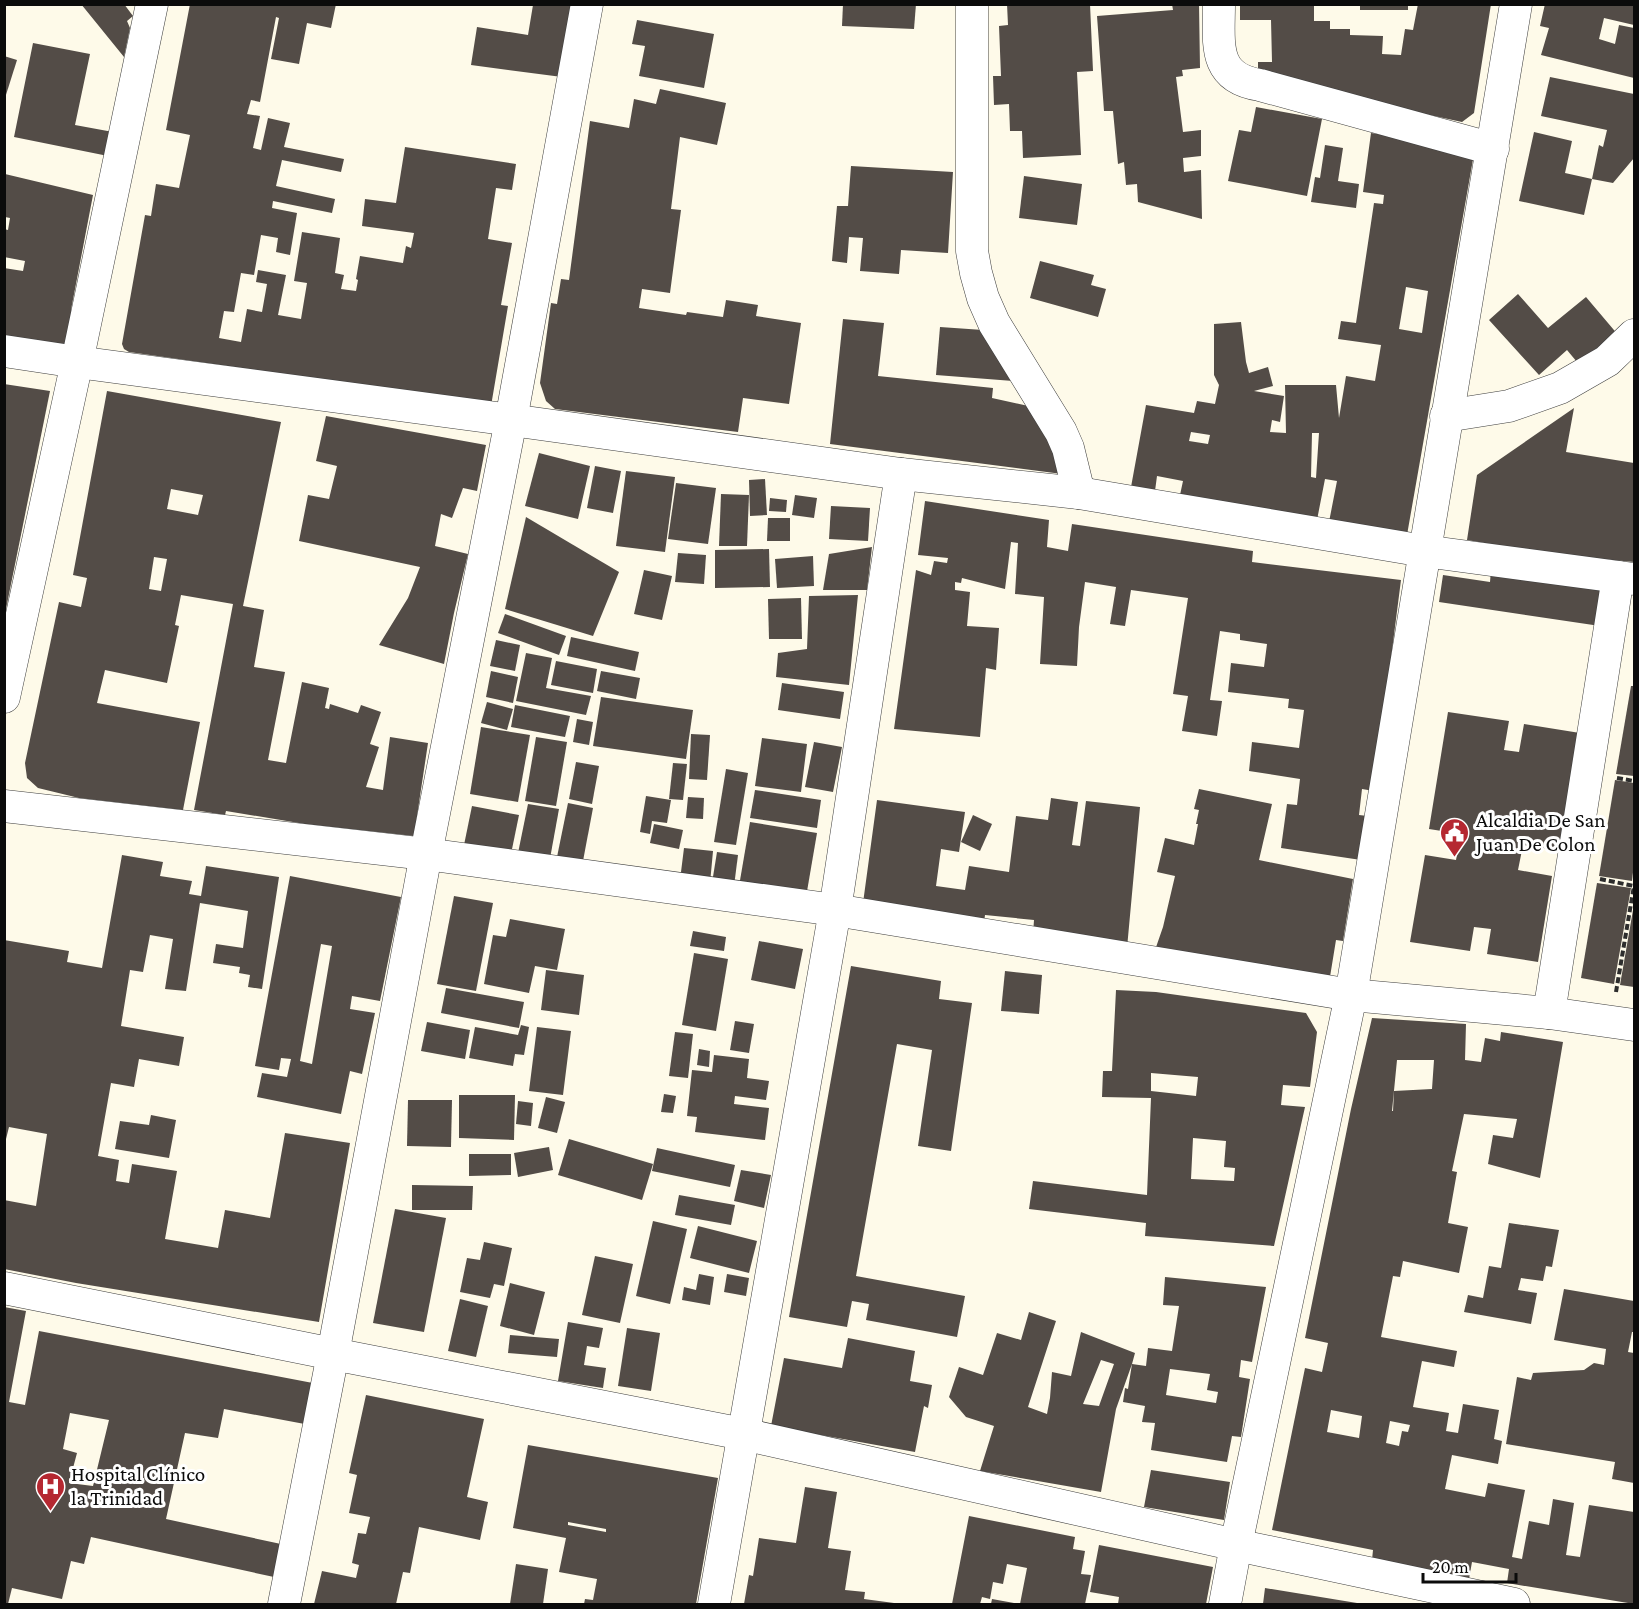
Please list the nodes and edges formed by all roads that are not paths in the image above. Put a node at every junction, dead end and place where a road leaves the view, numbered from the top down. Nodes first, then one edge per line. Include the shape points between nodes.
1 (152, 4) edge
2 (587, 4) edge
3 (972, 4) edge
4 (1219, 4) edge
5 (1516, 4) edge
6 (1493, 149) junction
7 (1635, 334) edge
8 (4, 351) edge
9 (77, 362) junction
10 (1446, 416) junction
11 (511, 420) junction
12 (901, 474) junction
13 (1078, 493) junction
14 (1424, 551) junction
15 (1626, 578) edge
16 (4, 697) edge
17 (4, 806) edge
18 (426, 854) junction
19 (835, 910) junction
20 (1351, 995) junction
21 (1549, 1013) junction
22 (1623, 1024) edge
23 (4, 1288) edge
24 (333, 1354) junction
25 (743, 1434) junction
26 (1236, 1545) junction
27 (284, 1605) edge
28 (714, 1605) edge
29 (1225, 1605) edge
30 (1514, 1605) edge

1 - 9 street
2 - 11 street
3 - 13 street via 972,251 976,273 994,323 1061,432
4 - 6 street via 1219,53 1237,78
5 - 6 street
6 - 10 street
7 - 10 street via 1607,361 1560,388 1509,406
8 - 9 street
9 - 11 street
9 - 16 street
10 - 14 street
11 - 12 street
11 - 18 street
12 - 13 street
12 - 19 street
13 - 14 street
14 - 15 street
14 - 20 street
15 - 21 street
17 - 18 street
18 - 19 street
18 - 24 street
19 - 20 street
19 - 25 street
20 - 21 street
20 - 26 street
21 - 22 street
23 - 24 street
24 - 25 street
24 - 27 street
25 - 26 street
25 - 28 street
26 - 29 street
26 - 30 street

